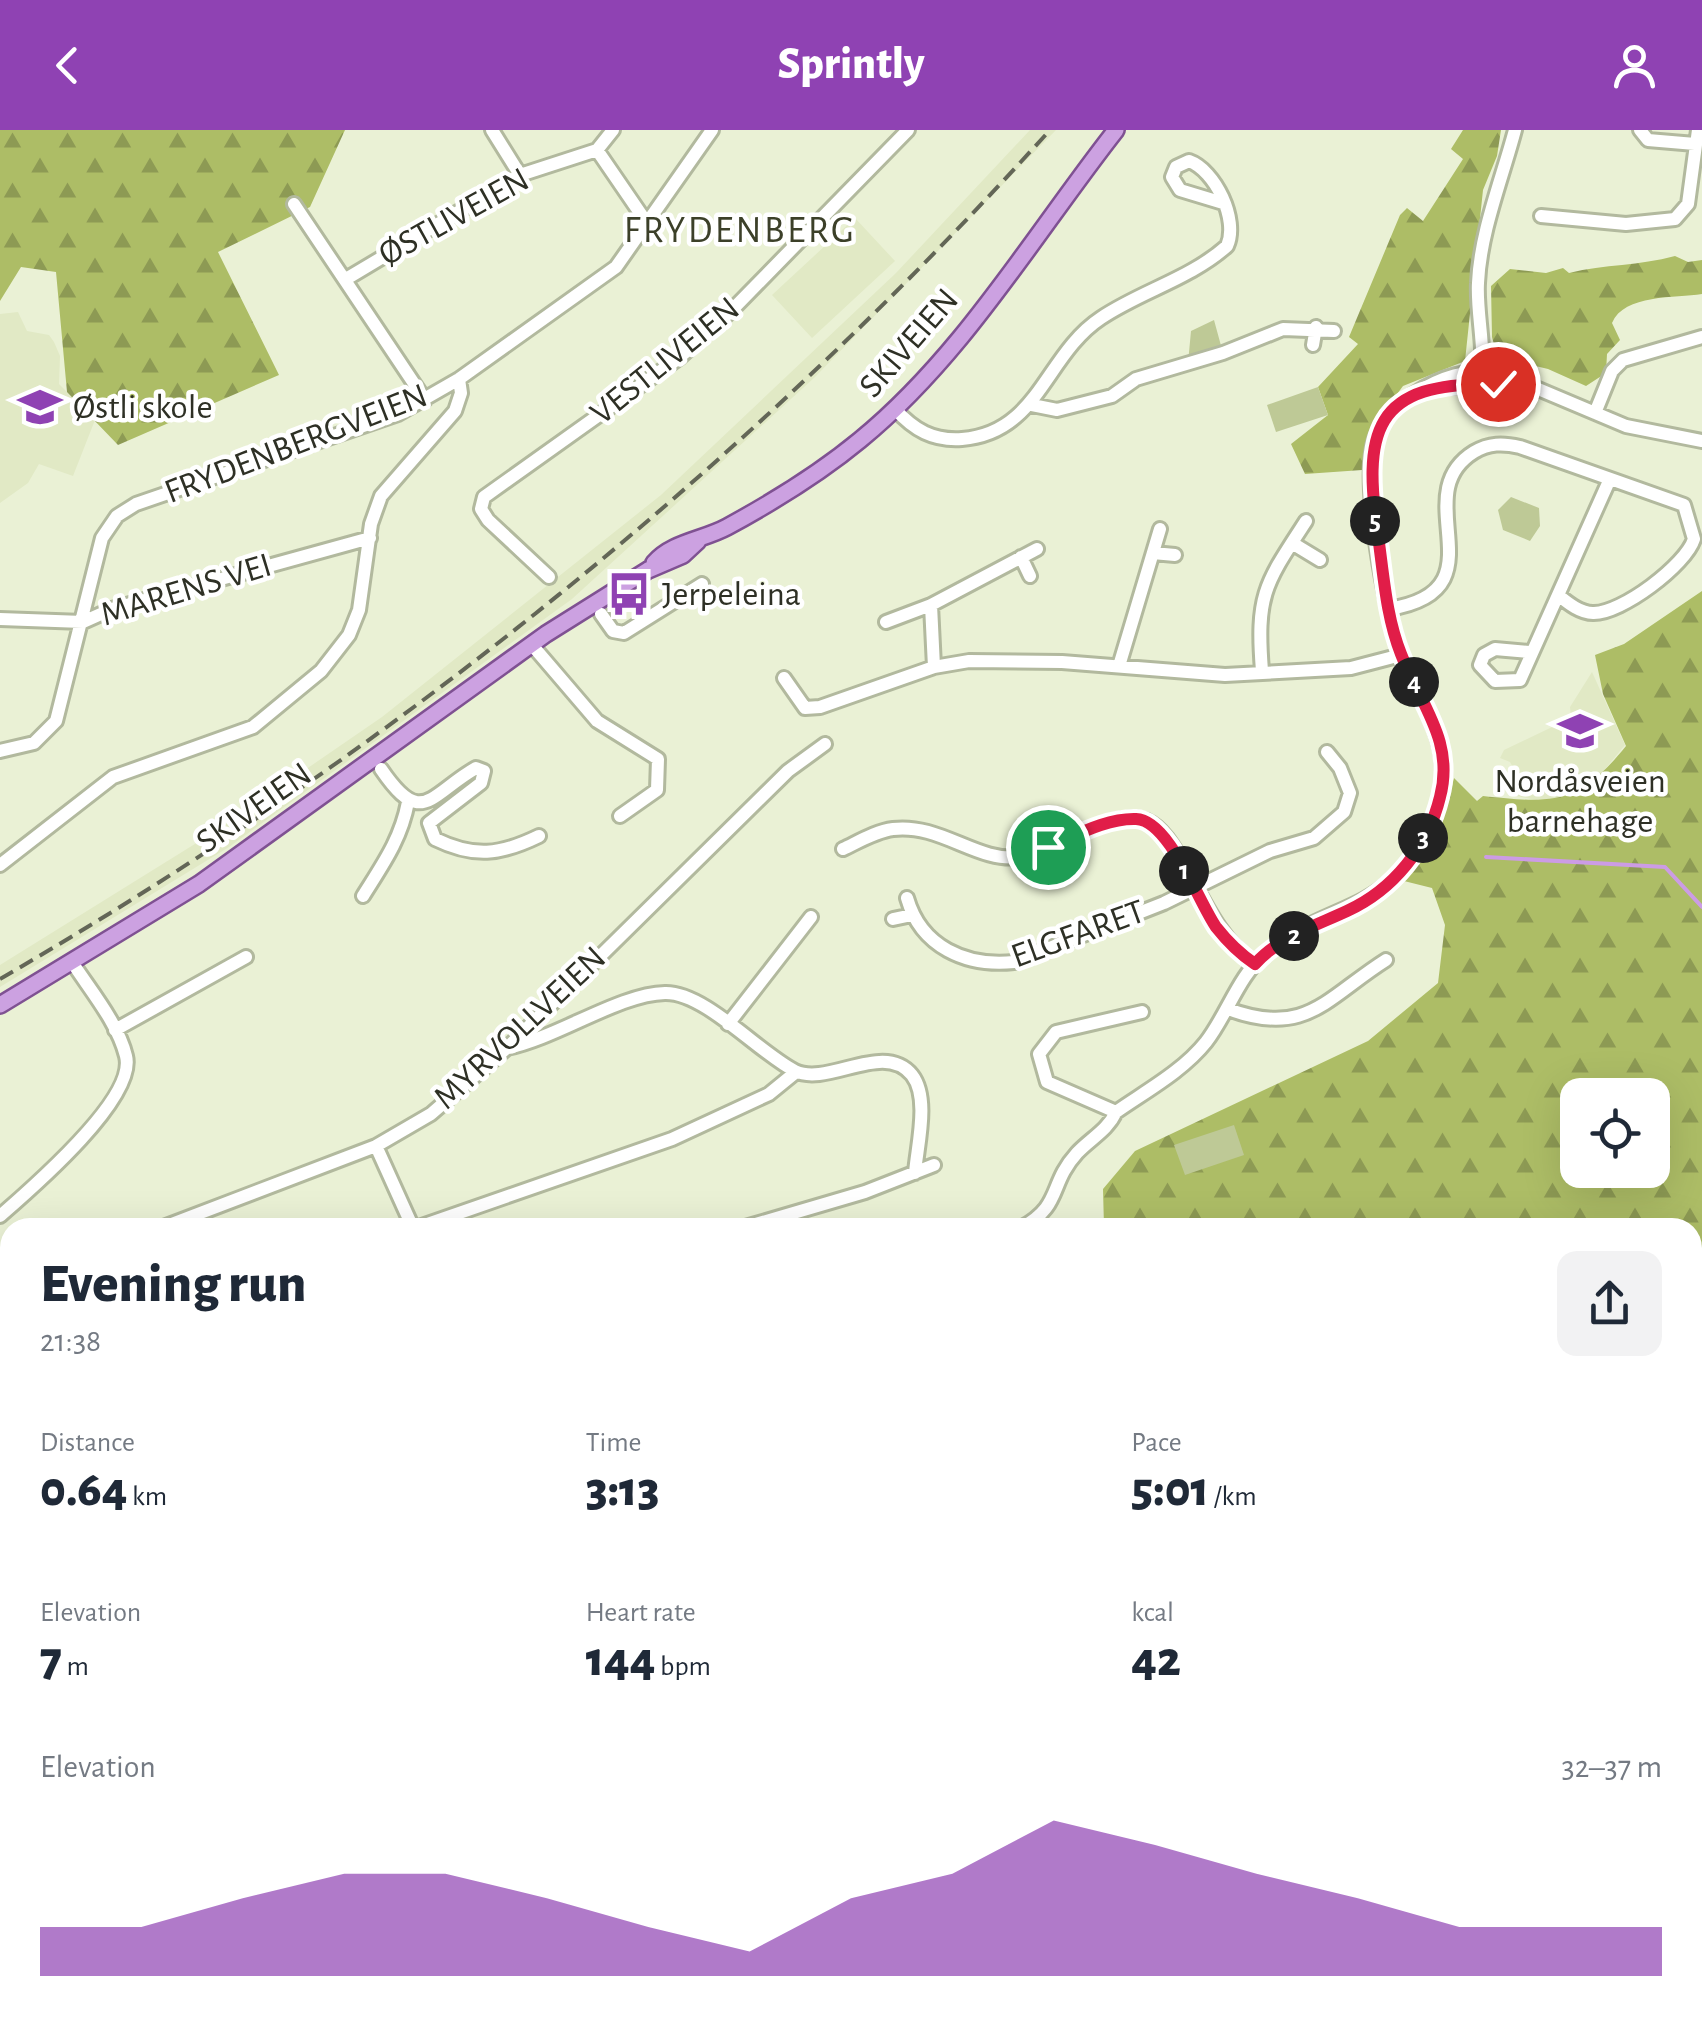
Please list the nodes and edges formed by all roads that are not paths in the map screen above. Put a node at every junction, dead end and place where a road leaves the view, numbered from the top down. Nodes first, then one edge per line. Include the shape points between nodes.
1 (492, 130) edge
2 (612, 130) edge
3 (712, 130) edge
4 (908, 130) edge
5 (1116, 130) edge
6 (1515, 130) edge
7 (1640, 130) edge
8 (1696, 137) edge
9 (597, 150) junction
10 (520, 174) junction
11 (1222, 203) dead end
12 (294, 204) dead end
13 (1695, 205) edge
14 (1541, 216) dead end
15 (649, 226) junction
16 (346, 279) junction
17 (1316, 327) junction
18 (1334, 331) dead end
19 (1702, 337) edge
20 (1313, 345) dead end
21 (1479, 374) junction
22 (459, 379) junction
23 (425, 400) junction
24 (1032, 405) junction
25 (895, 409) junction
26 (1595, 413) junction
27 (1702, 441) edge
28 (1609, 481) junction
29 (1306, 521) dead end
30 (1160, 529) dead end
31 (370, 538) junction
32 (1292, 543) junction
33 (1037, 549) dead end
34 (1154, 553) junction
35 (1175, 555) dead end
36 (1021, 558) junction
37 (1320, 560) dead end
38 (1030, 576) dead end
39 (549, 577) dead end
40 (702, 584) dead end
41 (1558, 596) junction
42 (931, 604) junction
43 (1388, 609) junction
44 (601, 614) dead end
45 (0, 618) edge
46 (83, 622) junction
47 (886, 622) dead end
48 (532, 645) junction
49 (1529, 652) dead end
50 (1401, 655) junction
51 (934, 666) junction
52 (1119, 666) junction
53 (1262, 672) junction
54 (784, 678) dead end
55 (825, 744) dead end
56 (0, 750) edge
57 (1327, 752) dead end
58 (381, 769) dead end
59 (408, 802) junction
60 (620, 816) dead end
61 (539, 836) dead end
62 (843, 849) dead end
63 (0, 865) edge
64 (1194, 888) junction
65 (363, 896) dead end
66 (907, 898) dead end
67 (912, 915) junction
68 (811, 917) dead end
69 (894, 919) dead end
70 (246, 957) dead end
71 (1386, 960) dead end
72 (72, 962) junction
73 (1255, 964) junction
74 (0, 1005) edge
75 (1228, 1009) junction
76 (1142, 1012) dead end
77 (728, 1024) junction
78 (115, 1030) junction
79 (507, 1048) junction
80 (796, 1072) junction
81 (1116, 1112) junction
82 (376, 1146) junction
83 (934, 1165) dead end
84 (915, 1172) junction
85 (0, 1216) edge
86 (187, 1218) edge
87 (409, 1218) edge
88 (451, 1218) edge
89 (773, 1218) edge
90 (1037, 1218) edge

1 - 10 street
2 - 9 street
3 - 15 street, FRYDENBERGVEIEN
4 - 39 street, VESTLIVEIEN via 679,358 484,497 484,514
5 - 25 main road, SKIVEIEN
6 - 21 street via 1478,281
7 - 8 street via 1648,140
8 - 13 street
9 - 10 street, ØSTLIVEIEN
9 - 15 street
10 - 16 street, ØSTLIVEIEN
11 - 24 street via 1232,222 1227,246 1081,333
12 - 16 street
13 - 14 street via 1660,223
15 - 22 street, FRYDENBERGVEIEN via 601,280
16 - 23 street
17 - 18 street
17 - 20 street
17 - 24 street via 1283,329 1136,379 1112,396 1057,410
19 - 26 street via 1623,360
21 - 26 street
21 - 43 street via 1434,380 1387,417 1372,450
22 - 23 street, FRYDENBERGVEIEN
22 - 31 street via 455,411 389,482
23 - 46 street, FRYDENBERGVEIEN via 126,509 102,538
24 - 25 street via 1006,426 958,440 925,434
25 - 48 main road, SKIVEIEN via 806,479 698,541 678,544
26 - 27 street via 1643,432
28 - 41 street
28 - 41 street via 1684,505 1694,526 1691,548 1649,586 1605,612 1583,612
28 - 43 street via 1505,444 1474,452 1447,488 1447,576 1428,597
29 - 32 street
30 - 34 street
31 - 46 street, MARENS VEI
31 - 63 street via 359,610 348,635 304,688 254,727 113,777
32 - 37 street
32 - 53 street via 1267,579
33 - 36 street
34 - 35 street
34 - 52 street
36 - 38 street
36 - 42 street
40 - 44 street via 624,633
41 - 49 street
42 - 47 street
42 - 51 street
43 - 50 street
45 - 46 street, MARENS VEI
46 - 56 street, FRYDENBERGVEIEN via 56,721 34,743
48 - 60 street via 597,721 658,760 657,790
48 - 72 main road, SKIVEIEN via 248,851
50 - 53 street via 1351,668
50 - 73 street via 1438,730 1445,762 1428,829 1407,865 1380,891
51 - 52 street via 1002,660
51 - 54 street via 820,707 805,708
52 - 53 street
55 - 79 street, MYRVOLLVEIEN via 732,824
57 - 64 street, ELGFARET via 1346,763 1350,794 1344,812 1314,838 1270,850
58 - 59 street
59 - 61 street via 431,802 480,769 486,774 482,783 429,823 434,839 472,854 495,854
59 - 65 street via 389,859
62 - 64 street, ELGFARET via 860,849 887,829 907,828 1017,857 1137,819 1164,836
64 - 67 street, ELGFARET via 995,964 938,947
64 - 73 street, ELGFARET via 1217,927
66 - 67 street
67 - 69 street
68 - 77 street
70 - 78 street
71 - 75 street via 1297,1018 1267,1021
72 - 74 main road, SKIVEIEN
72 - 78 street
73 - 75 street
75 - 81 street via 1189,1059
76 - 81 street via 1056,1032 1040,1054 1042,1074 1054,1089
77 - 79 street via 664,992
77 - 80 street
78 - 85 street via 128,1067 116,1096
79 - 82 street, MYRVOLLVEIEN via 431,1114
80 - 84 street via 883,1063 906,1069 917,1083 919,1103
80 - 88 street via 769,1094 672,1140
81 - 90 street via 1062,1172 1049,1210
82 - 86 street, MYRVOLLVEIEN
82 - 87 street
83 - 84 street
84 - 89 street

